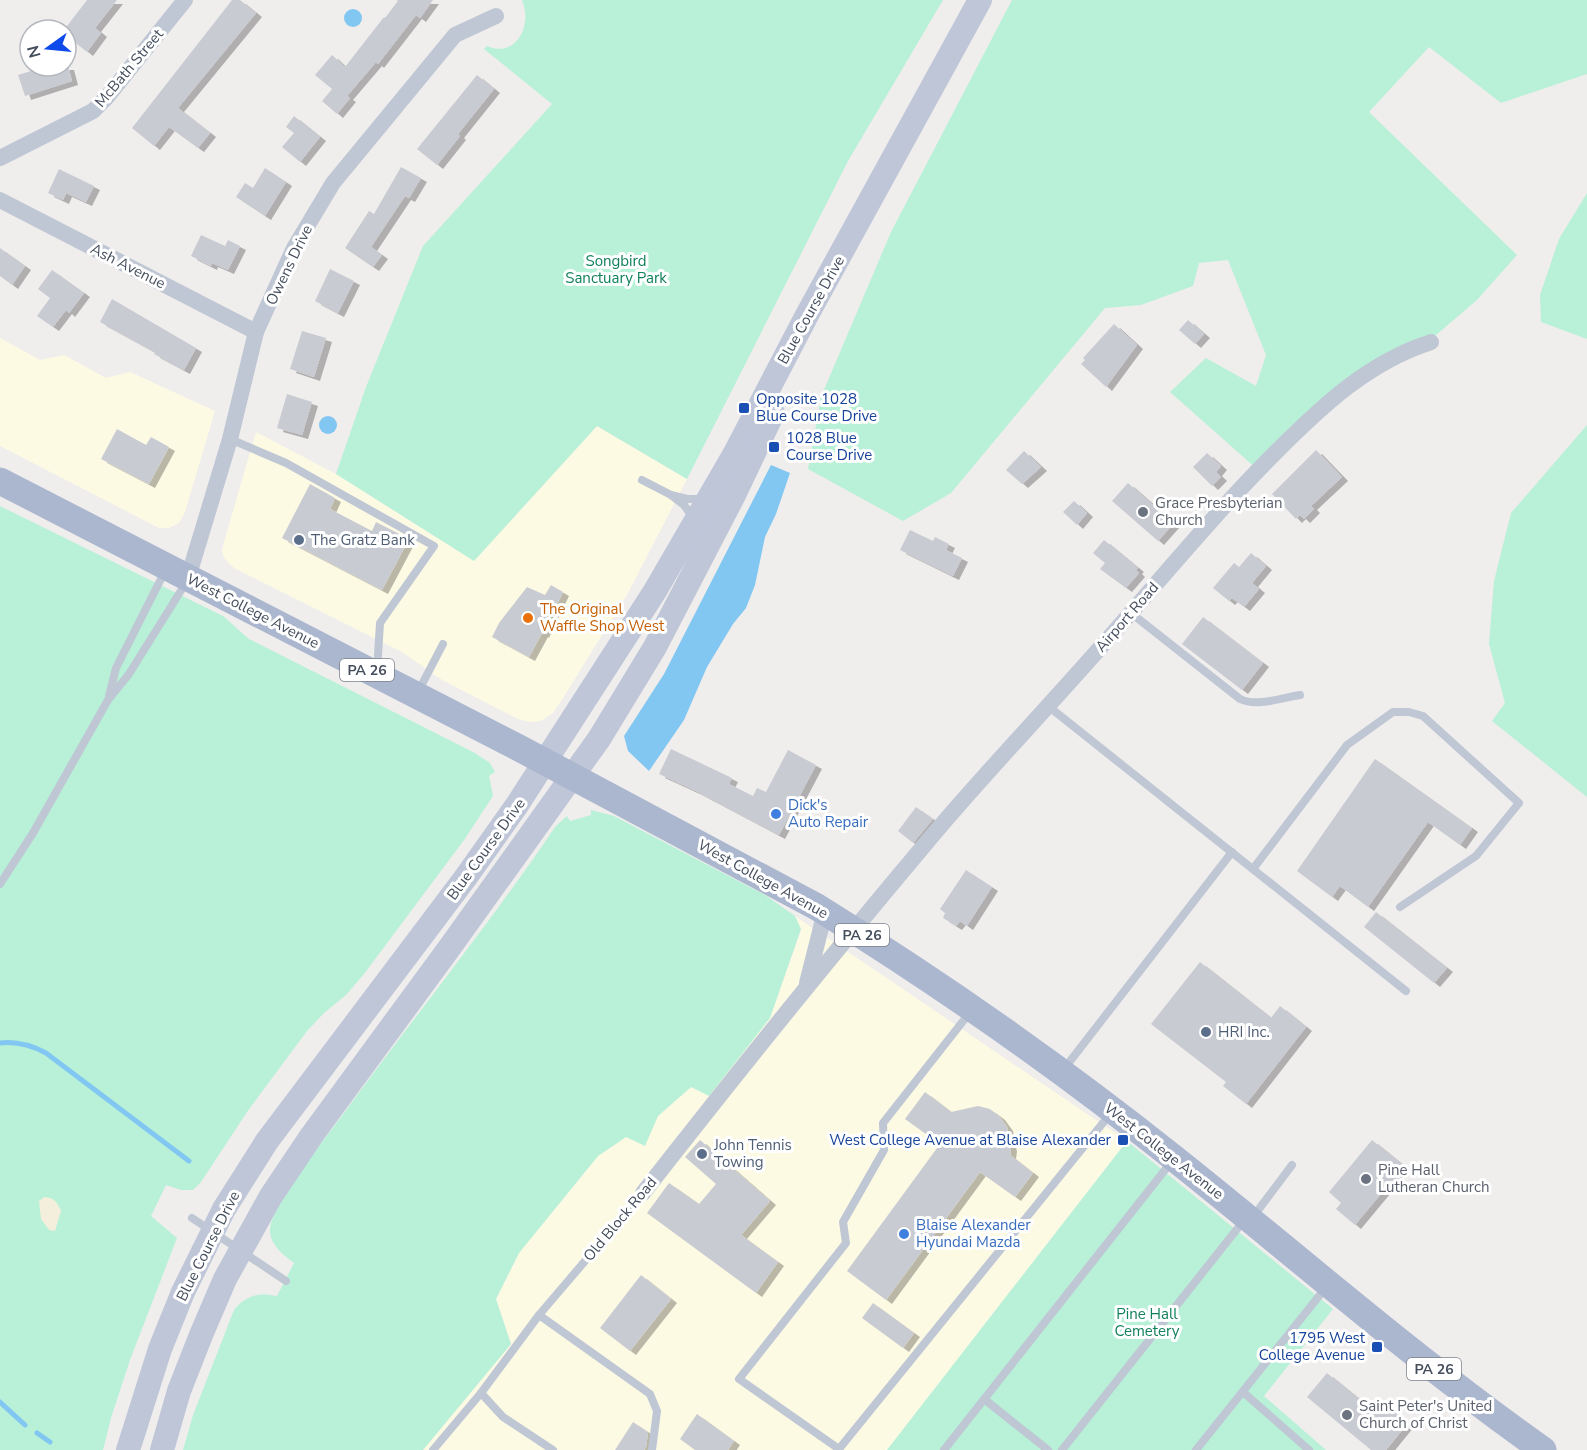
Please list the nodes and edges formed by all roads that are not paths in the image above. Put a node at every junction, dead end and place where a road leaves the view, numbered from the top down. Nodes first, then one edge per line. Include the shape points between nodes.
1 (185, 0) edge
2 (980, 0) edge
3 (496, 16) dead end
4 (0, 158) edge
5 (0, 200) edge
6 (848, 244) junction
7 (256, 332) junction
8 (1431, 342) dead end
9 (230, 439) junction
10 (642, 480) dead end
11 (0, 482) edge
12 (671, 495) junction
13 (710, 497) junction
14 (695, 524) junction
15 (178, 573) junction
16 (1131, 613) junction
17 (443, 644) dead end
18 (377, 675) junction
19 (416, 695) junction
20 (1300, 696) dead end
21 (108, 700) junction
22 (1048, 706) junction
23 (546, 762) junction
24 (572, 776) junction
25 (1232, 852) junction
26 (1253, 869) junction
27 (0, 884) edge
28 (1400, 907) dead end
29 (825, 912) junction
30 (854, 930) junction
31 (806, 986) junction
32 (1406, 991) dead end
33 (973, 1008) junction
34 (1062, 1072) junction
35 (1114, 1111) junction
36 (1174, 1158) junction
37 (1292, 1165) dead end
38 (643, 1193) joint
39 (192, 1218) dead end
40 (1249, 1218) junction
41 (212, 1233) junction
42 (240, 1251) junction
43 (286, 1281) dead end
44 (1329, 1283) junction
45 (539, 1315) junction
46 (1243, 1392) junction
47 (481, 1393) junction
48 (984, 1399) junction
49 (128, 1450) edge
50 (162, 1450) edge
51 (433, 1450) edge
52 (553, 1450) edge
53 (652, 1450) edge
54 (839, 1450) edge
55 (944, 1450) edge
56 (1048, 1450) edge
57 (1062, 1450) edge
58 (1196, 1450) edge
59 (1309, 1450) edge
60 (1543, 1450) edge

1 - 4 street, McBath Street via 93,111
2 - 6 main road, Blue Course Drive
3 - 7 street, Owens Drive via 454,36 333,183 294,248
5 - 7 street, Ash Avenue
6 - 13 main road, Blue Course Drive
6 - 24 main road, Blue Course Drive via 734,495 655,647
7 - 9 street, Owens Drive
8 - 16 street, Airport Road via 1369,370 1331,400 1244,484
9 - 15 street, Owens Drive
9 - 18 lane via 286,464 434,546 380,623
10 - 12 lane
11 - 15 main road, West College Avenue / PA 26
12 - 13 lane via 694,500
12 - 14 lane via 684,505
13 - 14 main road, Blue Course Drive
14 - 23 main road, Blue Course Drive
15 - 18 main road, West College Avenue / PA 26
15 - 21 lane via 129,674
15 - 21 lane via 116,668
16 - 20 lane via 1248,703
16 - 22 street, Airport Road
17 - 19 lane
18 - 19 main road, West College Avenue / PA 26
19 - 23 main road, West College Avenue / PA 26
21 - 27 lane
22 - 25 lane
22 - 30 street, Airport Road via 928,839
23 - 24 main road, West College Avenue / PA 26
23 - 41 main road, Blue Course Drive via 466,877 267,1142
24 - 29 main road, West College Avenue / PA 26
24 - 42 main road, Blue Course Drive via 312,1135
25 - 26 lane
25 - 34 lane
26 - 28 lane via 1347,745 1393,712 1409,712 1423,716 1519,804 1476,856
26 - 32 lane
29 - 30 main road, West College Avenue / PA 26
29 - 31 street, Old Block Road
30 - 31 street, Old Block Road
30 - 33 main road, West College Avenue / PA 26
31 - 38 street, Old Block Road
33 - 34 main road, West College Avenue / PA 26
33 - 54 lane via 883,1123 884,1150 843,1222 846,1243 739,1379
34 - 35 main road, West College Avenue / PA 26
35 - 36 main road, West College Avenue / PA 26
35 - 54 lane
36 - 40 main road, West College Avenue / PA 26
36 - 48 lane
37 - 40 lane
38 - 45 lane, Old Block Road
39 - 41 lane
40 - 44 main road, West College Avenue / PA 26
40 - 57 lane
41 - 42 lane
41 - 49 main road, Blue Course Drive via 160,1349
42 - 43 lane
42 - 50 main road, Blue Course Drive via 179,1391
44 - 46 lane
44 - 60 main road, West College Avenue / PA 26 via 1414,1354
45 - 47 lane, Old Block Road
45 - 53 lane via 650,1394 657,1412
46 - 58 lane
46 - 59 lane
47 - 51 lane, Old Block Road
47 - 52 lane via 503,1417
48 - 55 lane
48 - 56 lane

